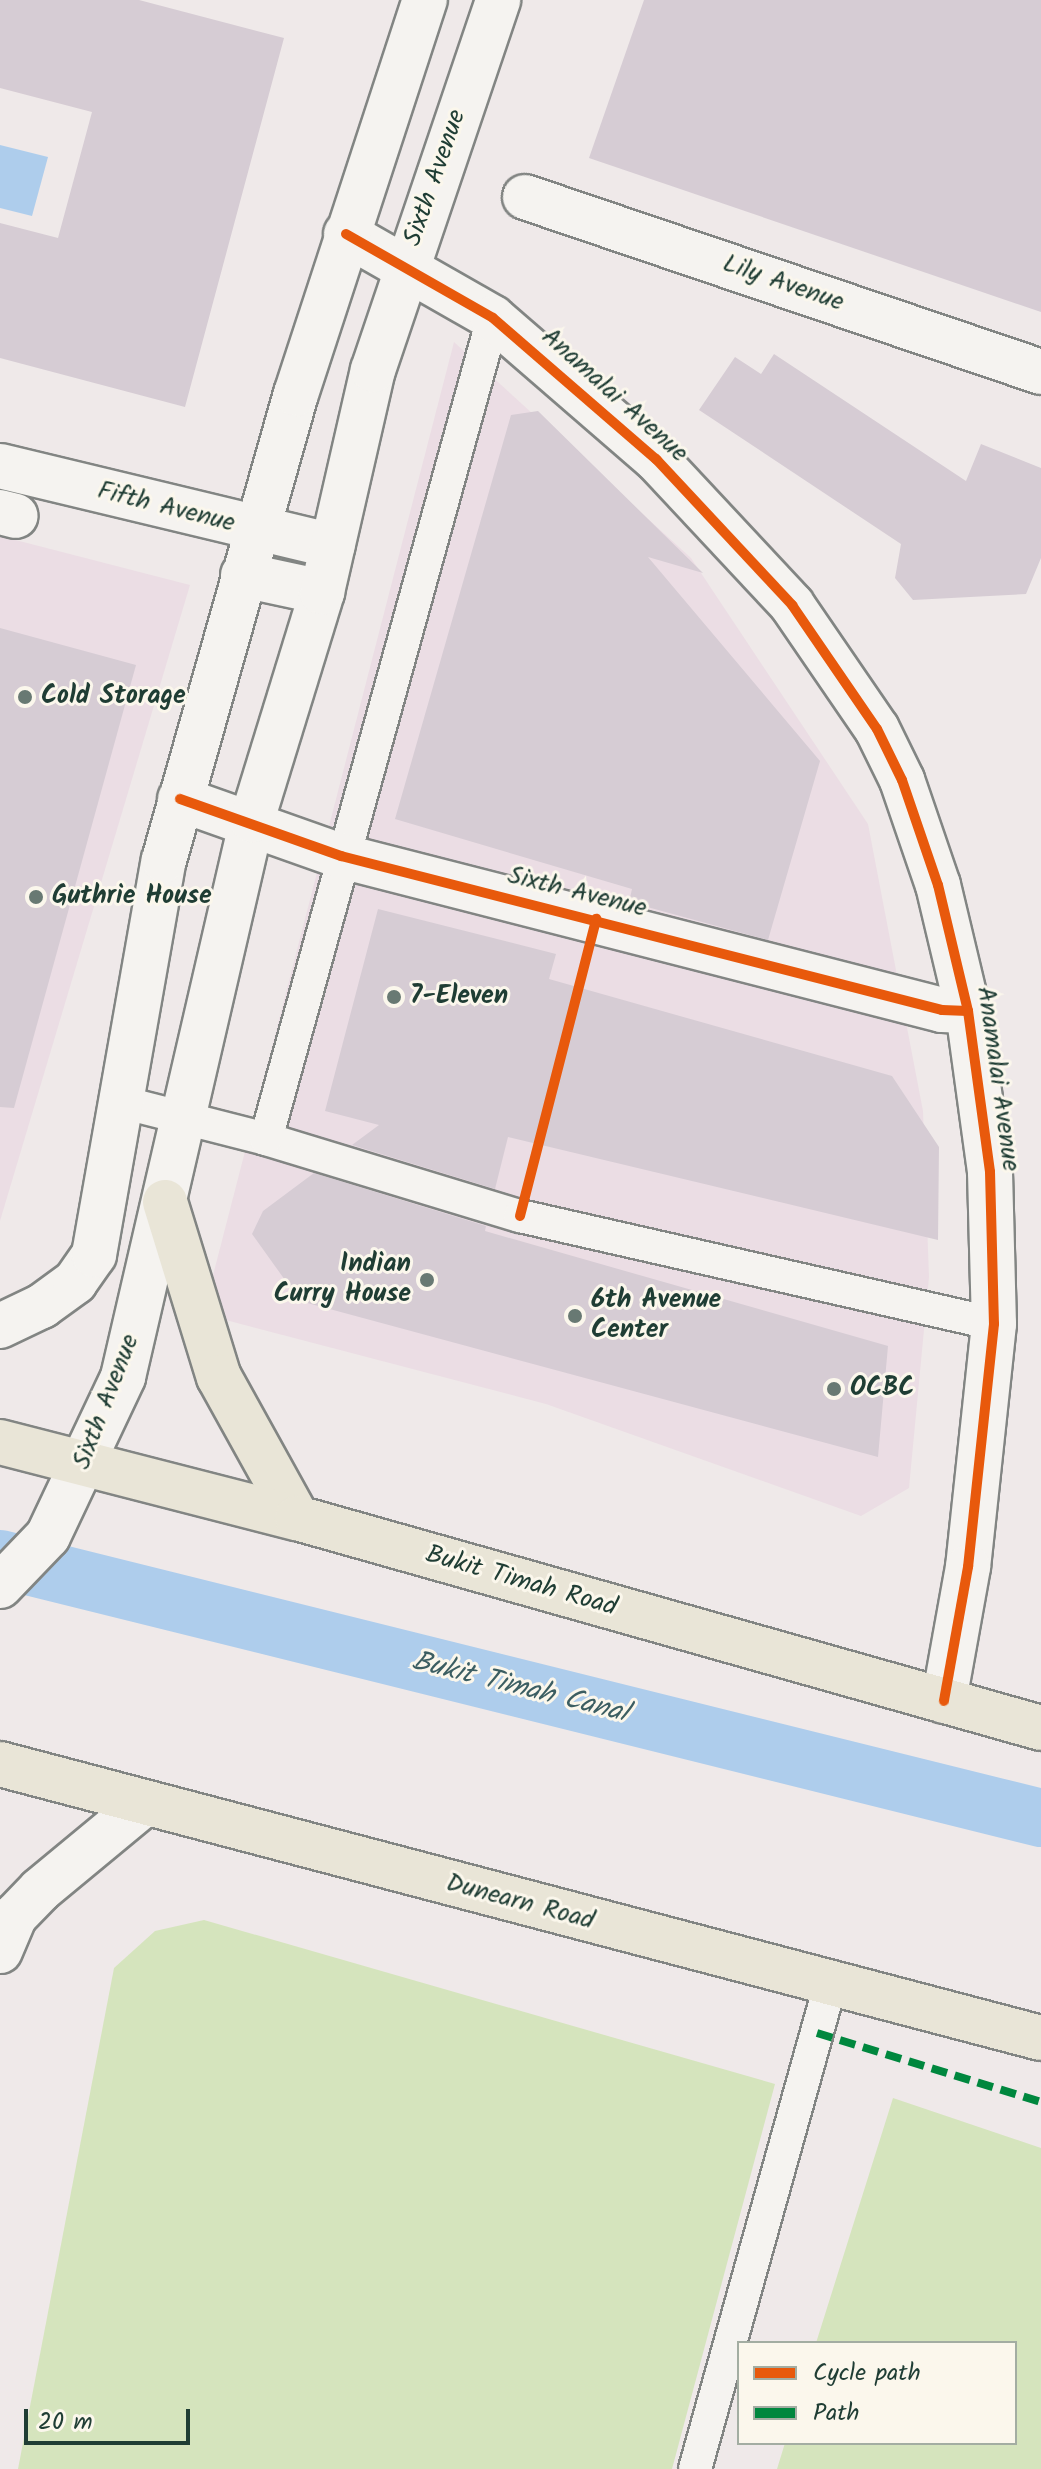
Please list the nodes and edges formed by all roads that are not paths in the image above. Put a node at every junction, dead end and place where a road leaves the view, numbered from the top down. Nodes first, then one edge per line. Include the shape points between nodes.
1 (425, 0) edge
2 (498, 0) edge
3 (525, 197) dead end
4 (346, 234) junction
5 (405, 267) junction
6 (493, 318) junction
7 (1041, 372) edge
8 (15, 471) edge
9 (5, 518) edge
10 (256, 530) junction
11 (333, 546) junction
12 (243, 575) junction
13 (322, 592) junction
14 (180, 799) junction
15 (252, 820) junction
16 (341, 856) junction
17 (968, 1011) junction
18 (125, 1103) junction
19 (181, 1119) junction
20 (266, 1139) junction
21 (165, 1202) junction
22 (994, 1324) junction
23 (0, 1326) edge
24 (0, 1442) edge
25 (85, 1463) junction
26 (297, 1518) junction
27 (0, 1586) edge
28 (944, 1701) junction
29 (1041, 1728) edge
30 (0, 1764) edge
31 (145, 1803) junction
32 (0, 1951) edge
33 (831, 1982) junction
34 (995, 2024) junction
35 (1041, 2024) edge
36 (1041, 2038) edge
37 (695, 2469) edge

1 - 4 street
2 - 5 street, Sixth Avenue
3 - 7 street, Lily Avenue
4 - 5 street, Anamalai Avenue
4 - 10 street
5 - 6 street, Anamalai Avenue
5 - 11 street, Sixth Avenue via 373,370
6 - 16 lane
6 - 17 street, Anamalai Avenue via 656,459 801,618 877,729 902,780 938,885
8 - 9 lane
8 - 10 street, Fifth Avenue
10 - 11 street, Fifth Avenue
10 - 12 street
11 - 13 street, Sixth Avenue
12 - 13 street, Fifth Avenue
12 - 14 street
13 - 15 street, Sixth Avenue
14 - 15 street, Sixth Avenue
14 - 18 street via 164,860
15 - 16 street, Sixth Avenue
15 - 19 street, Sixth Avenue
16 - 17 street, Sixth Avenue via 942,1010
16 - 20 lane
17 - 22 street, Anamalai Avenue via 990,1172
18 - 19 lane
18 - 23 street via 94,1255 75,1282 42,1306
19 - 20 lane
19 - 21 street, Sixth Avenue
20 - 22 lane via 520,1216
21 - 25 street, Sixth Avenue via 123,1377
21 - 26 highway via 219,1377
22 - 28 street, Anamalai Avenue via 968,1567
24 - 25 highway, Bukit Timah Road
25 - 26 highway, Bukit Timah Road
25 - 27 street, Sixth Avenue via 48,1536
26 - 28 highway, Bukit Timah Road
28 - 29 highway, Bukit Timah Road
30 - 31 highway, Dunearn Road
31 - 32 street via 69,1861 24,1907
31 - 33 highway, Dunearn Road
33 - 34 highway, Dunearn Road
33 - 37 lane
34 - 35 highway
34 - 36 highway, Dunearn Road

